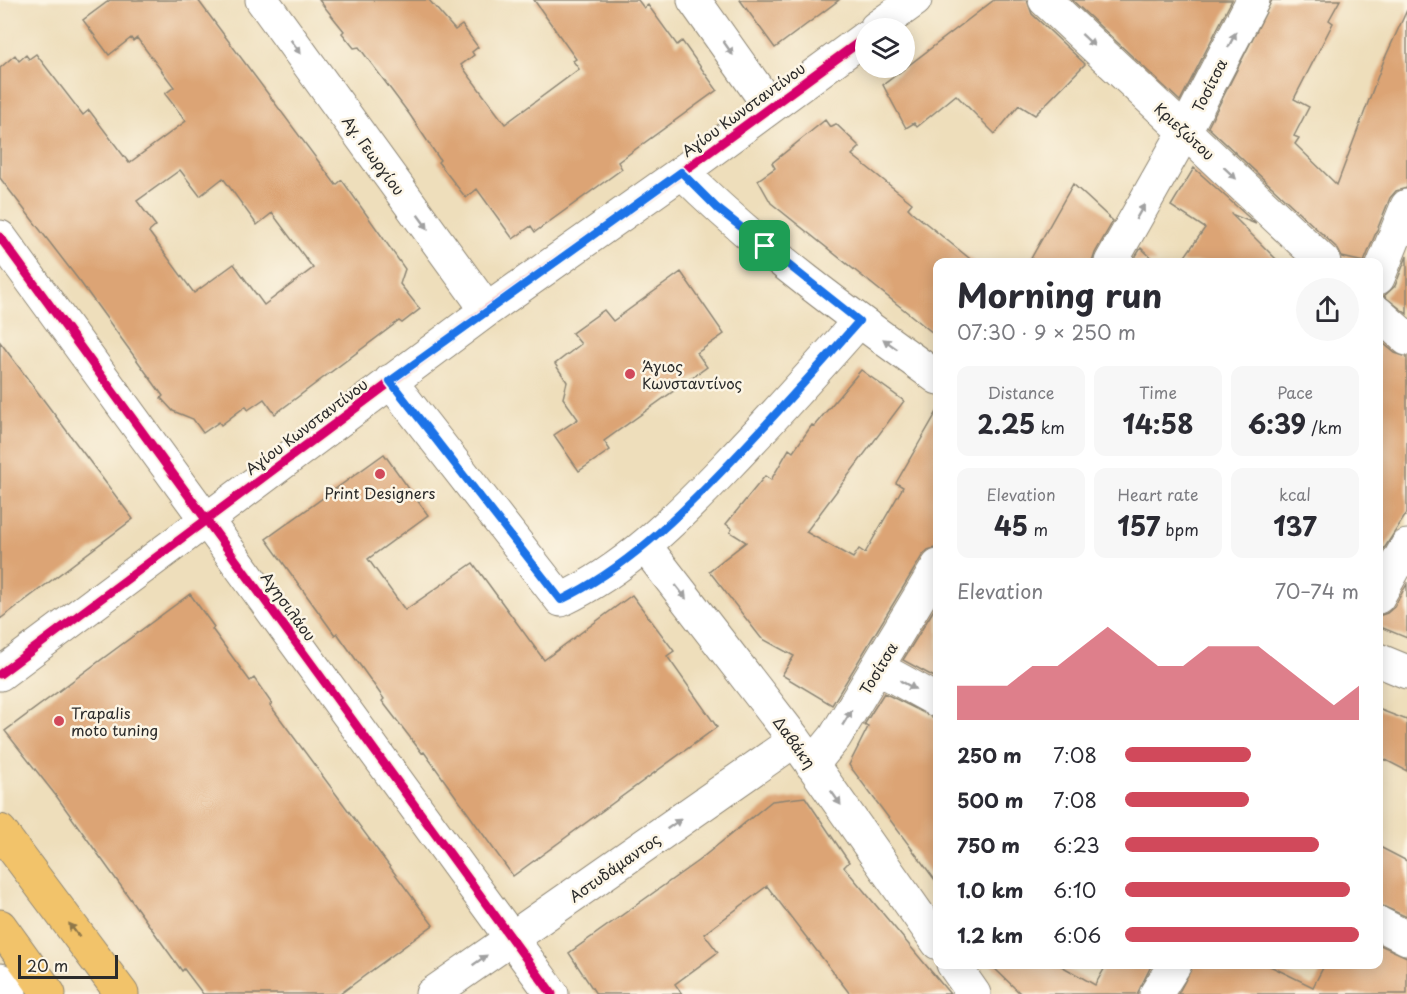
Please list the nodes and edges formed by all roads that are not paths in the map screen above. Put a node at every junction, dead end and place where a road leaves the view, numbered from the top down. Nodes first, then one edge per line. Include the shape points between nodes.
1 (262, 0) edge
2 (694, 0) edge
3 (915, 0) edge
4 (1045, 0) edge
5 (1252, 0) edge
6 (890, 18) edge
7 (855, 45) edge
8 (770, 107) junction
9 (1185, 131) junction
10 (681, 172) junction
11 (1407, 206) edge
12 (0, 237) edge
13 (1113, 258) edge
14 (1320, 258) edge
15 (1383, 266) edge
16 (487, 310) junction
17 (1383, 318) edge
18 (859, 321) junction
19 (1407, 339) edge
20 (933, 374) edge
21 (390, 381) junction
22 (207, 519) junction
23 (645, 546) junction
24 (1407, 546) edge
25 (933, 574) edge
26 (1383, 588) edge
27 (1383, 662) edge
28 (878, 668) junction
29 (1407, 672) edge
30 (0, 674) edge
31 (933, 698) edge
32 (803, 752) junction
33 (0, 831) edge
34 (0, 926) edge
35 (1383, 926) edge
36 (933, 936) edge
37 (512, 938) junction
38 (1407, 938) edge
39 (956, 969) edge
40 (1172, 969) edge
41 (0, 980) edge
42 (10, 994) edge
43 (49, 994) edge
44 (122, 994) edge
45 (432, 994) edge
46 (552, 994) edge
47 (974, 994) edge
48 (1156, 994) edge

1 -> 16 street, Αγ. Γεωργίου
2 -> 8 street
3 - 6 street
4 -> 9 street, Κριεζώτου
9 -> 5 street, Τοσίτσα
7 - 8 street, Αγίου Κωνσταντίνου
8 - 10 street, Αγίου Κωνσταντίνου
13 -> 9 street, Τοσίτσα
9 -> 14 street, Κριεζώτου
10 - 16 street, Αγίου Κωνσταντίνου
10 - 18 street via 717,208
11 - 15 street
12 - 22 street, Αγησιλάου
16 - 21 street, Αγίου Κωνσταντίνου
17 - 19 street
20 -> 18 street
18 - 23 street via 771,421
21 - 22 street, Αγίου Κωνσταντίνου
21 - 23 street via 561,600
22 - 30 street, Αγίου Κωνσταντίνου
22 - 37 street, Αγησιλάου
23 -> 32 street, Δαβάκη
24 - 26 street
25 - 28 street, Τοσίτσα
27 - 29 street
28 -> 31 street
32 -> 28 street, Τοσίτσα via 835,737
32 -> 36 street, Δαβάκη
37 -> 32 street, Αστυδάμαντος
44 -> 33 main road
34 - 43 main road
35 - 38 street
45 -> 37 street, Αστυδάμαντος
37 - 46 street, Αγησιλάου
39 - 47 street
40 - 48 street
41 - 42 street

